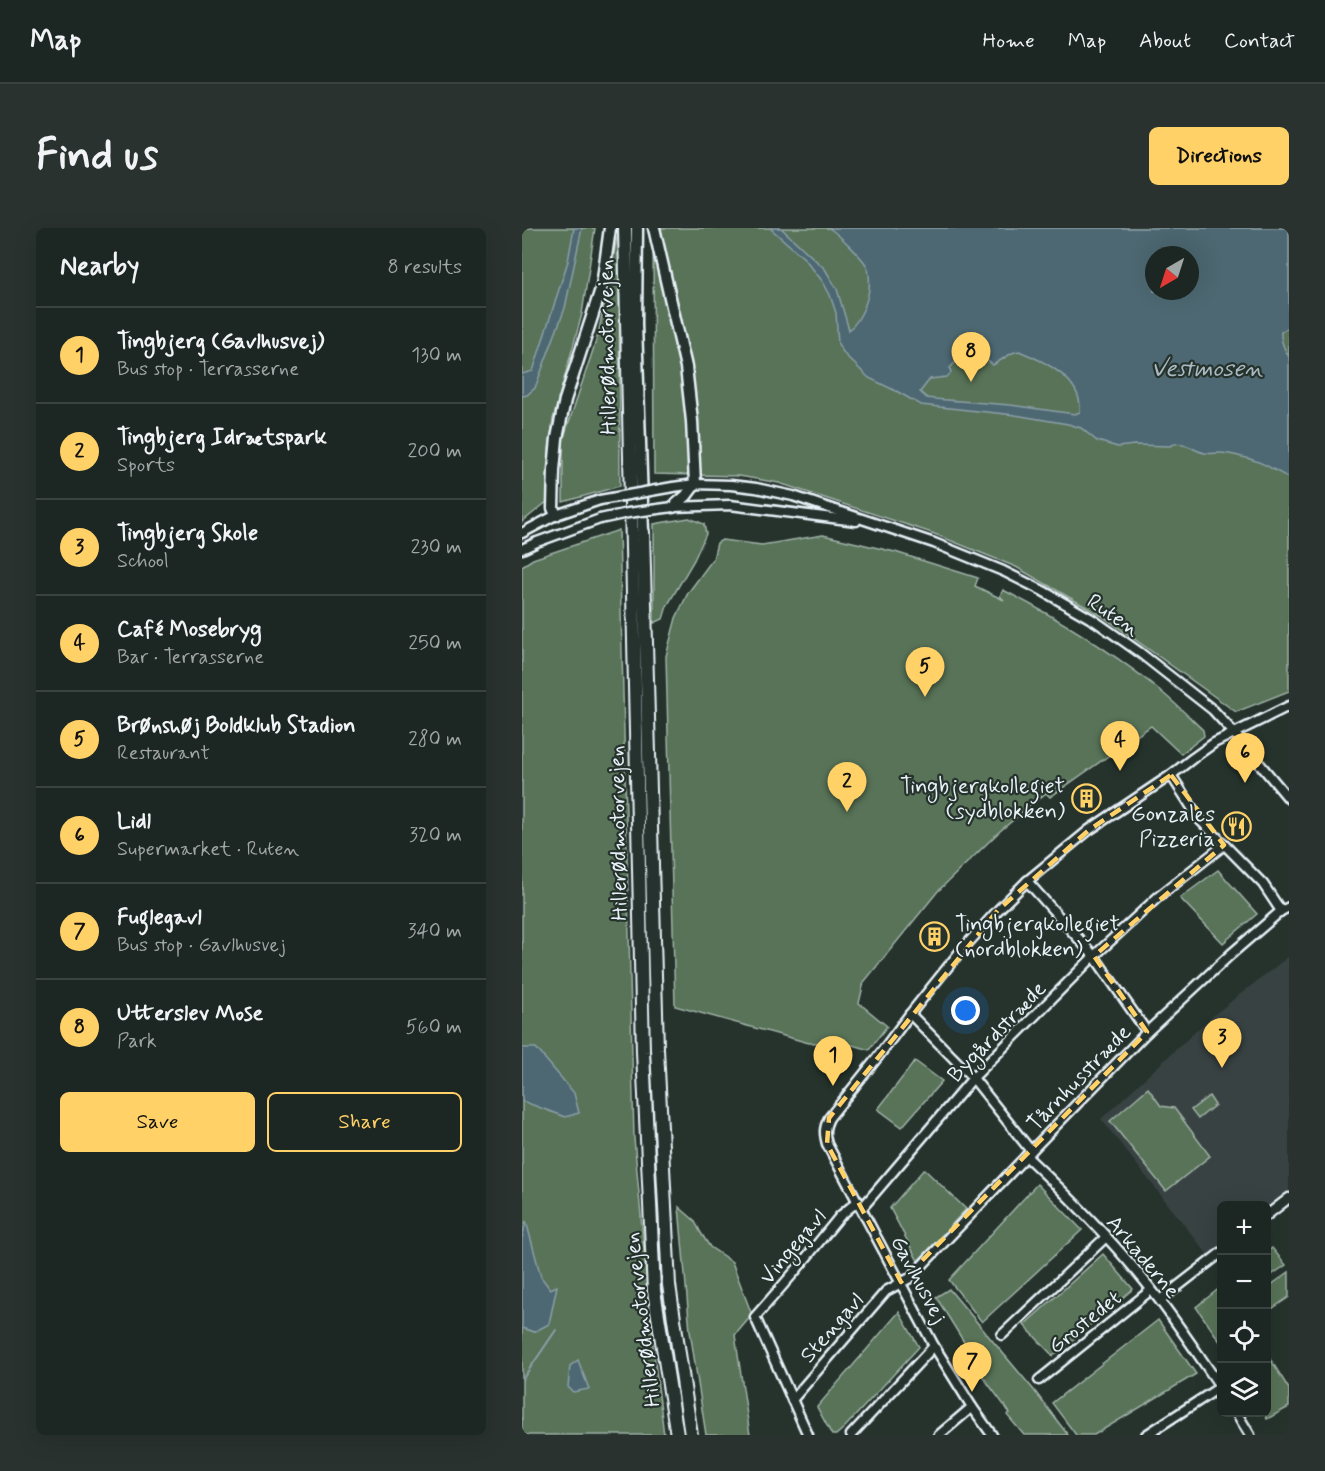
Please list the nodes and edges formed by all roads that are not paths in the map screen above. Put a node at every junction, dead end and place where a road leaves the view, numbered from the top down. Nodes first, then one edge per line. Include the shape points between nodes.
1 (610, 228) edge
2 (625, 228) edge
3 (637, 228) edge
4 (654, 228) edge
5 (694, 484) junction
6 (673, 507) junction
7 (556, 515) junction
8 (874, 524) junction
9 (579, 526) junction
10 (643, 532) joint
11 (522, 533) edge
12 (522, 549) edge
13 (1289, 706) edge
14 (1234, 733) junction
15 (1172, 775) junction
16 (1289, 799) edge
17 (1224, 845) junction
18 (1027, 881) junction
19 (1285, 909) edge
20 (1094, 956) junction
21 (910, 1014) junction
22 (1147, 1032) junction
23 (973, 1078) junction
24 (1029, 1153) junction
25 (1289, 1198) edge
26 (860, 1204) junction
27 (1271, 1212) edge
28 (1107, 1237) junction
29 (1217, 1255) edge
30 (901, 1282) junction
31 (1151, 1290) junction
32 (1160, 1300) junction
33 (1002, 1335) dead end
34 (934, 1346) junction
35 (1039, 1380) dead end
36 (1217, 1382) edge
37 (1217, 1391) edge
38 (792, 1400) junction
39 (972, 1407) junction
40 (1239, 1417) edge
41 (676, 1435) edge
42 (691, 1435) edge
43 (808, 1435) edge
44 (851, 1435) edge
45 (939, 1435) edge
46 (992, 1435) edge
47 (1146, 1435) edge
48 (1250, 1435) edge

1 - 7 main road via 602,286 565,400 557,438 553,508
2 - 41 highway, Hillerødmotorvejen via 643,1052 654,1290
3 - 10 main road, Hillerødmotorvejen
4 - 5 main road via 686,367
5 - 6 main road
5 - 7 street, Ruten, bridge via 600,500
5 - 8 street, Ruten via 756,488 793,496
6 - 8 street, Ruten via 730,506
6 - 9 street, Ruten, bridge via 628,513
7 - 9 street
7 - 11 street, Ruten
8 - 14 street, Ruten via 989,565 1052,596 1139,652 1213,710
9 - 12 street, Ruten
10 - 42 highway, Hillerødmotorvejen via 657,1049 669,1285
13 - 14 street
14 - 15 street
14 - 16 street, Ruten
15 - 17 street via 1200,820
15 - 18 street via 1089,830
17 - 19 street
17 - 20 street, Bygårdstræde via 1158,897
18 - 20 street
18 - 21 street via 959,953
19 - 22 street, Tårnhusstræde
20 - 22 street
20 - 23 street, Bygårdstræde
21 - 23 street, Arkaderne
21 - 26 street, Gavlhusvej via 825,1126 827,1143
22 - 24 street, Tårnhusstræde
23 - 24 street, Arkaderne
23 - 26 street, Bygårdstræde
24 - 28 street, Arkaderne
24 - 30 street, Tårnhusstræde via 910,1278
25 - 27 street
26 - 30 street, Gavlhusvej
26 - 38 street, Vingegavl via 840,1216 755,1317
28 - 31 street, Arkaderne
28 - 33 street, Grostedet
29 - 32 street
30 - 34 street, Gavlhusvej
30 - 38 street, Stengavl via 886,1291
31 - 32 street, Arkaderne
31 - 35 street, Grostedet
32 - 36 street, Arkaderne
34 - 39 street, Gavlhusvej
34 - 44 street
37 - 47 street
38 - 43 street
39 - 45 street
39 - 46 street, Gavlhusvej
40 - 48 street

